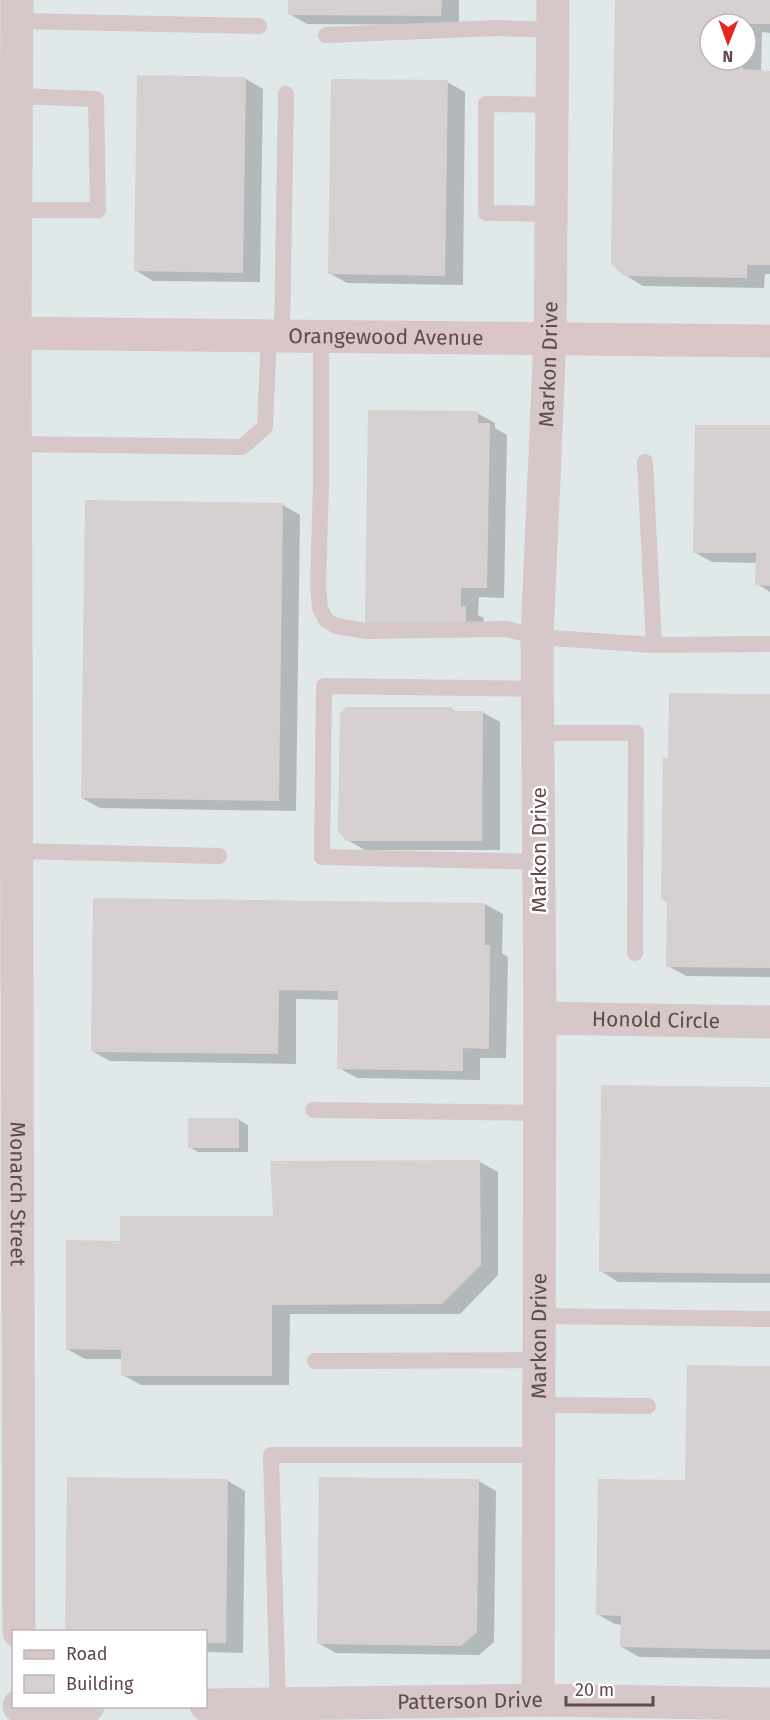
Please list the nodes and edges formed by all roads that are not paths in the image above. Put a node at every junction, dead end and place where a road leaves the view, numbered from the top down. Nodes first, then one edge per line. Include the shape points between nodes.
1 (17, 10) edge
2 (553, 15) edge
3 (259, 26) dead end
4 (326, 35) dead end
5 (8, 61) edge
6 (286, 94) dead end
7 (16, 96) junction
8 (552, 105) junction
9 (16, 210) junction
10 (551, 214) junction
11 (7, 333) edge
12 (275, 335) junction
13 (321, 335) junction
14 (550, 339) junction
15 (770, 341) edge
16 (15, 444) junction
17 (645, 462) dead end
18 (537, 637) junction
19 (770, 644) edge
20 (654, 645) junction
21 (537, 689) junction
22 (538, 733) junction
23 (17, 851) junction
24 (219, 856) dead end
25 (539, 861) junction
26 (636, 953) dead end
27 (540, 1018) junction
28 (770, 1022) edge
29 (313, 1110) dead end
30 (540, 1113) junction
31 (9, 1311) edge
32 (539, 1316) junction
33 (770, 1319) edge
34 (539, 1360) junction
35 (315, 1361) dead end
36 (539, 1405) junction
37 (648, 1406) dead end
38 (538, 1455) junction
39 (10, 1544) edge
40 (19, 1630) edge
41 (538, 1700) junction
42 (278, 1704) junction
43 (770, 1704) edge
44 (207, 1705) edge
45 (73, 1708) edge
46 (27, 1711) edge
47 (387, 1711) edge
48 (457, 1711) edge

1 - 3 lane
1 - 5 street, Monarch Street
2 - 4 lane via 497,28
2 - 8 street, Markon Drive
5 - 7 street, Monarch Street
6 - 12 lane
7 - 9 street, Monarch Street
7 - 9 lane via 96,99 98,210
8 - 10 street, Markon Drive
8 - 10 lane via 486,104 486,213
9 - 11 street, Monarch Street
10 - 14 street, Markon Drive
11 - 12 street, Orangewood Avenue
11 - 16 street, Monarch Street
12 - 13 street, Orangewood Avenue
12 - 16 lane via 265,427 242,447
13 - 14 street, Orangewood Avenue
13 - 18 lane via 318,587 320,608 326,620 336,626 366,631 507,629
14 - 15 street, Orangewood Avenue
14 - 18 street, Markon Drive
16 - 23 street, Monarch Street
17 - 20 lane
18 - 20 lane
18 - 21 street, Markon Drive
19 - 20 lane
21 - 22 street, Markon Drive
21 - 25 lane via 324,686 322,857
22 - 25 street, Markon Drive
22 - 26 lane via 636,733
23 - 24 lane
23 - 31 street, Monarch Street
25 - 27 street, Markon Drive
27 - 28 street, Honold Circle
27 - 30 street, Markon Drive
29 - 30 lane
30 - 32 street, Markon Drive
31 - 39 street, Monarch Street
32 - 33 lane
32 - 34 street, Markon Drive
34 - 35 lane
34 - 36 street, Markon Drive
36 - 37 lane
36 - 38 street, Markon Drive
38 - 41 street, Markon Drive
38 - 42 lane via 271,1455
39 - 40 street, Monarch Street
41 - 43 street, Patterson Drive
41 - 48 street, Patterson Drive
42 - 44 street, Patterson Drive
42 - 47 street, Patterson Drive
45 - 46 street
47 - 48 street, Patterson Drive

